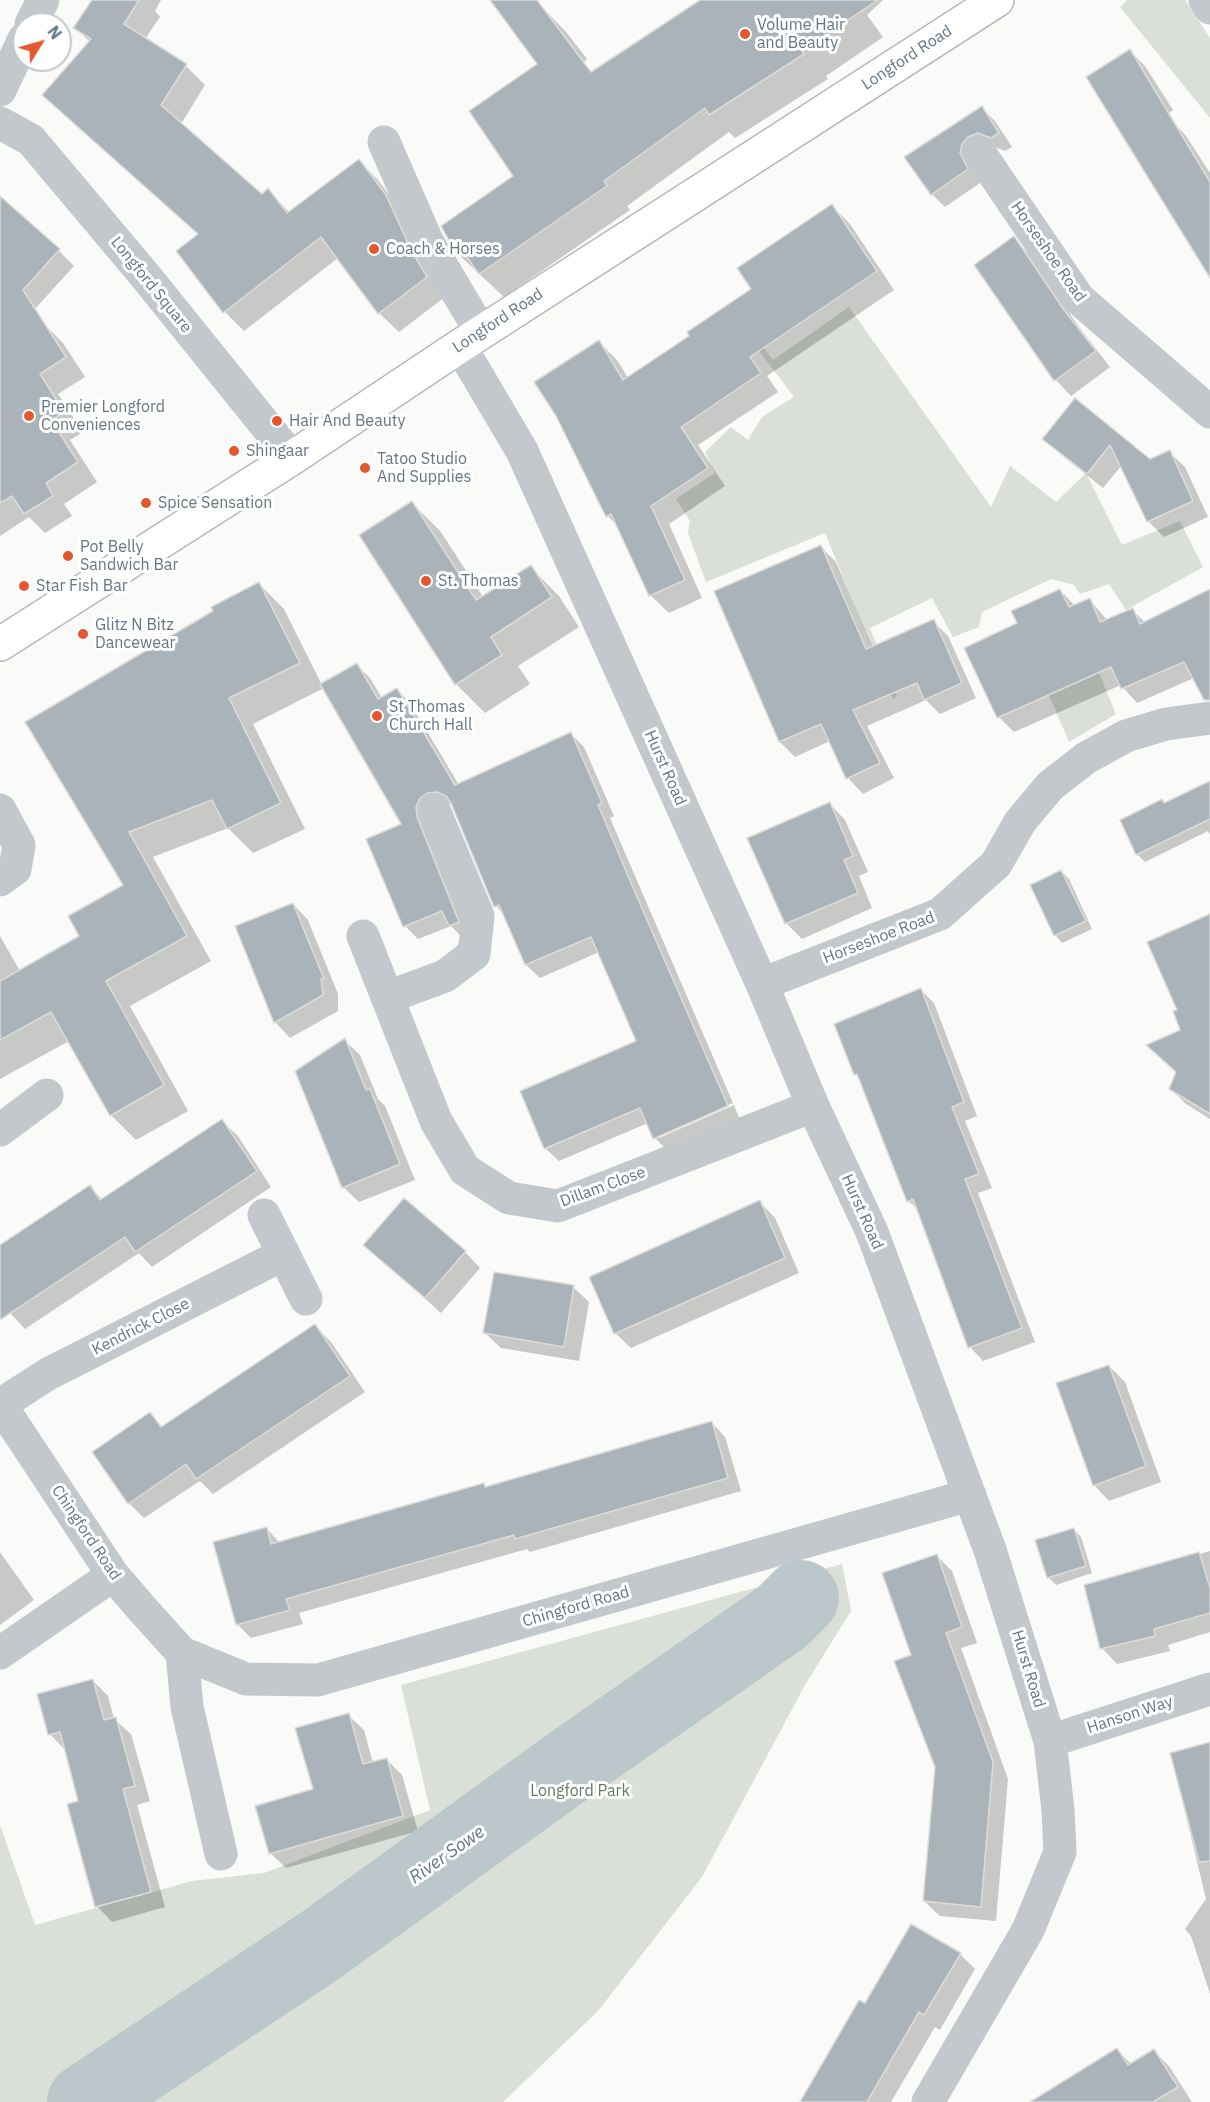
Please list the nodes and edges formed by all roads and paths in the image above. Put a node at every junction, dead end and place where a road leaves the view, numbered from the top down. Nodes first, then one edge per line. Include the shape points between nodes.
1 (997, 0) edge
2 (1205, 0) edge
3 (1210, 8) edge
4 (12, 64) edge
5 (0, 90) edge
6 (0, 123) edge
7 (384, 142) dead end
8 (979, 152) dead end
9 (470, 339) junction
10 (1210, 412) edge
11 (292, 458) junction
12 (0, 644) edge
13 (1210, 718) edge
14 (0, 810) edge
15 (434, 810) dead end
16 (0, 880) edge
17 (363, 936) dead end
18 (762, 984) junction
19 (388, 997) junction
20 (47, 1095) dead end
21 (813, 1107) junction
22 (0, 1130) edge
23 (264, 1215) dead end
24 (284, 1254) junction
25 (306, 1299) dead end
26 (0, 1405) edge
27 (970, 1495) junction
28 (113, 1575) junction
29 (0, 1653) edge
30 (182, 1653) junction
31 (1210, 1689) edge
32 (1050, 1741) junction
33 (221, 1854) dead end
34 (928, 2102) edge

1 - 9 main road, Longford Road
2 - 3 street
4 - 5 street
6 - 11 street, Longford Square via 31,140
7 - 9 street, Hurst Road
8 - 10 street, Horseshoe Road via 1079,299
9 - 11 main road, Longford Road
9 - 18 street, Hurst Road
11 - 12 main road, Longford Road
13 - 18 street, Horseshoe Road via 1166,724 1126,736 1086,758 1050,786 1020,822 996,864 940,914
14 - 16 street via 19,845 15,869
15 - 19 street via 478,916 474,954 445,976
17 - 19 street, Dillam Close
18 - 21 street, Hurst Road
19 - 21 street, Dillam Close via 436,1121 465,1170 509,1198 558,1206
20 - 22 street
21 - 27 street, Hurst Road via 872,1232
23 - 24 street
24 - 25 street
24 - 26 street, Kendrick Close via 48,1374
26 - 28 street, Chingford Road
27 - 30 street, Chingford Road via 318,1680 246,1680
27 - 32 street, Hurst Road
28 - 29 street
28 - 30 street, Chingford Road
30 - 33 street via 187,1707
31 - 32 street, Hanson Way
32 - 34 street, Hurst Road via 1060,1852 1029,1930

